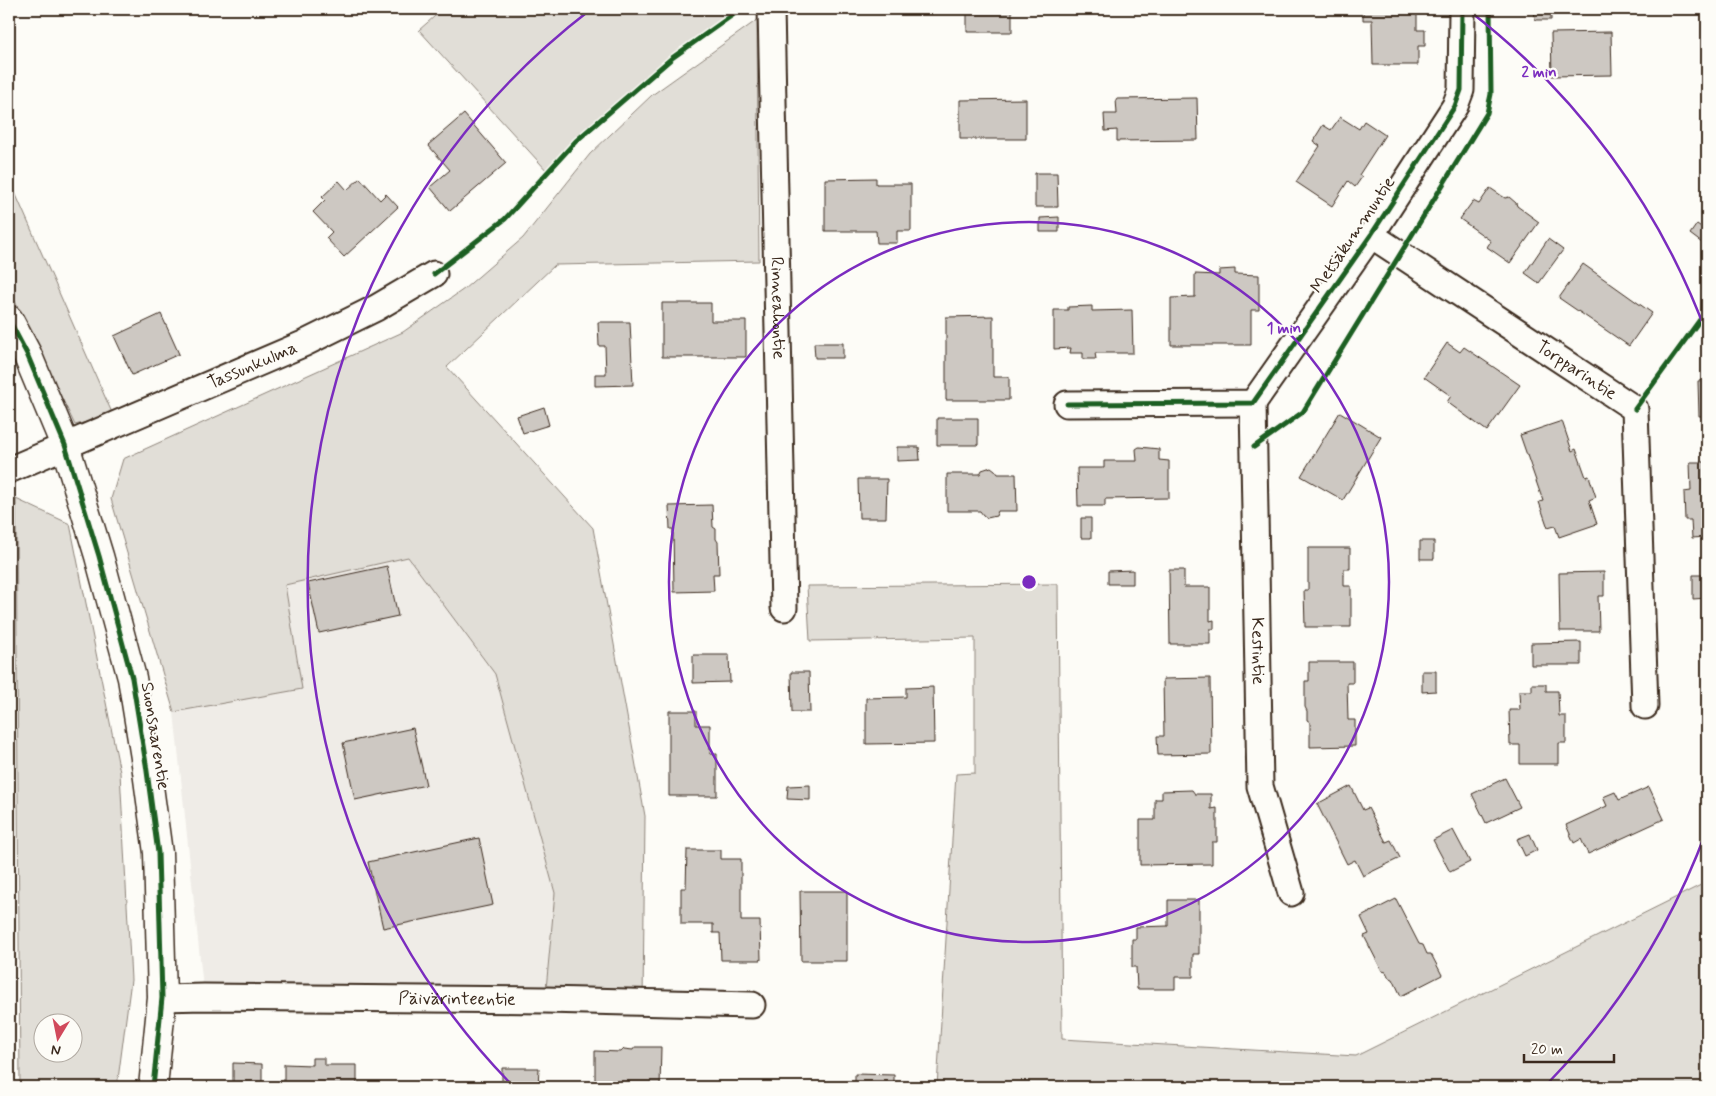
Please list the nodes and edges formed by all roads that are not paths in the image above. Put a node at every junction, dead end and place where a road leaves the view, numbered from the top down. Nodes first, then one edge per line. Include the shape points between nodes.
1 (772, 9) edge
2 (1462, 9) edge
3 (1371, 235) junction
4 (434, 274) dead end
5 (9, 320) edge
6 (1254, 403) junction
7 (1067, 404) dead end
8 (65, 445) junction
9 (9, 470) edge
10 (784, 608) dead end
11 (1646, 706) dead end
12 (1291, 893) dead end
13 (162, 998) junction
14 (752, 1005) dead end
15 (153, 1087) edge

1 - 10 street, Rinneahontie
2 - 3 street, Metsäkummuntie via 1460,90 1455,106
3 - 6 street, Metsäkummuntie
3 - 11 street, Torpparintie via 1635,409
4 - 8 street, Tassunkulma via 376,308 303,344
5 - 8 street, Suonsaarentie via 27,354
6 - 7 street
6 - 12 street, Kestintie via 1260,786
8 - 9 street, Tassunkulma
8 - 13 street, Suonsaarentie via 132,678 158,853
13 - 14 street, Päivärinteentie
13 - 15 street, Suonsaarentie

